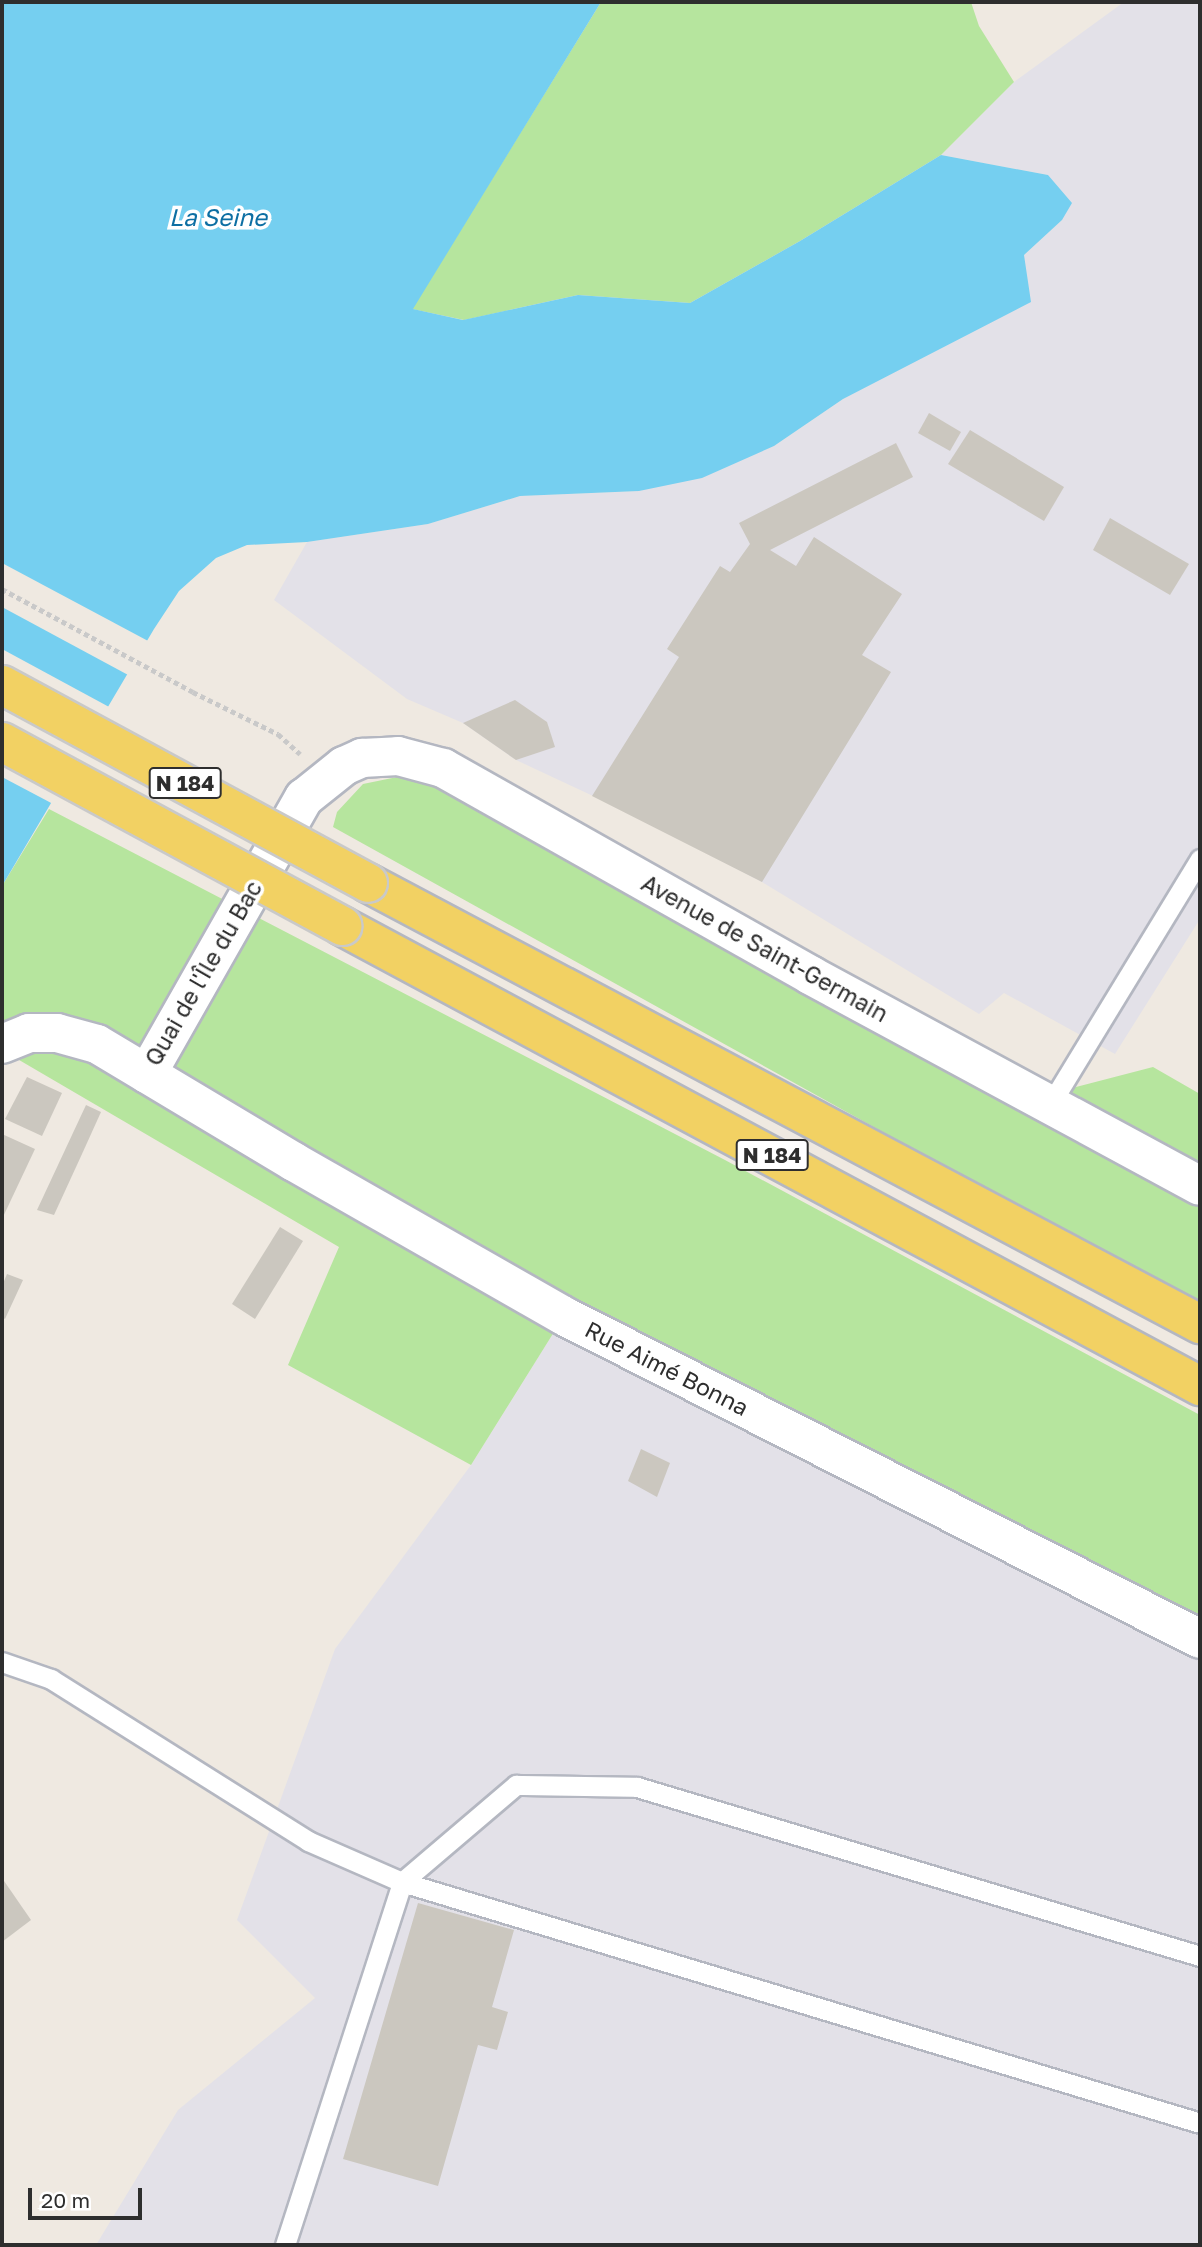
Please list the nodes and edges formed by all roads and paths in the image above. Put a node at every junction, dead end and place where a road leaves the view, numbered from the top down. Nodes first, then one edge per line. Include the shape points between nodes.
1 (2, 589) edge
2 (2, 685) edge
3 (2, 742) edge
4 (324, 780) junction
5 (1200, 859) edge
6 (2, 1044) edge
7 (147, 1073) junction
8 (1051, 1103) junction
9 (1200, 1186) edge
10 (1200, 1324) edge
11 (1200, 1386) edge
12 (1200, 1639) edge
13 (2, 1662) edge
14 (402, 1882) junction
15 (1200, 1956) edge
16 (1200, 2123) edge
17 (285, 2245) edge

1 - 4 path via 278,734
2 - 10 main road, N 184, bridge
3 - 11 main road, N 184, bridge
4 - 7 street, Quai de l'Île du Bac via 304,798
4 - 8 street, Avenue de Saint-Germain via 344,766 379,756 416,758 443,768 810,975
5 - 8 lane
6 - 7 street, Quai de l'Île du Bac via 29,1033 57,1033 97,1044
7 - 12 street, Rue Aimé Bonna via 565,1316
8 - 9 street, Avenue de Saint-Germain
13 - 14 lane via 51,1679 307,1841
14 - 15 lane via 516,1785 637,1787
14 - 16 lane
14 - 17 lane

